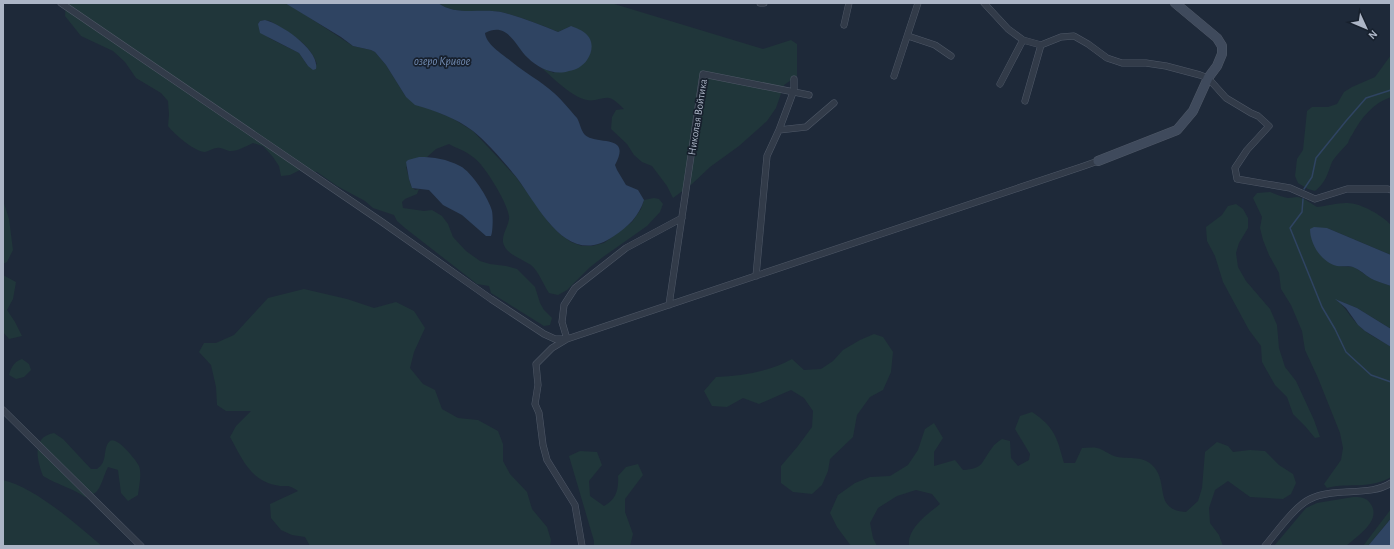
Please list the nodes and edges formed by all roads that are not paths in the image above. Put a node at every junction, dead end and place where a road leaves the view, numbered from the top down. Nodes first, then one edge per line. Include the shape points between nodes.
1 (61, 3) edge
2 (760, 3) edge
3 (764, 3) edge
4 (849, 3) edge
5 (918, 3) edge
6 (984, 3) edge
7 (1174, 3) edge
8 (844, 25) dead end
9 (908, 36) junction
10 (1023, 40) junction
11 (1042, 45) junction
12 (951, 56) dead end
13 (894, 76) dead end
14 (1208, 78) junction
15 (794, 79) dead end
16 (1000, 84) dead end
17 (794, 91) junction
18 (810, 94) dead end
19 (1025, 101) dead end
20 (834, 103) dead end
21 (779, 130) junction
22 (1098, 160) joint
23 (1391, 190) edge
24 (682, 218) junction
25 (756, 276) junction
26 (669, 305) junction
27 (567, 339) junction
28 (3, 410) edge
29 (1391, 483) edge
30 (141, 546) edge
31 (582, 546) edge
32 (1265, 546) edge

1 - 27 street via 538,330 555,339
2 - 3 street
4 - 8 street
5 - 9 street
6 - 10 street via 1008,29
7 - 14 street via 1210,32 1222,46 1217,66
9 - 12 street via 936,45
9 - 13 street
10 - 11 street
10 - 16 street
11 - 14 street via 1061,37 1074,36 1106,58 1122,63 1166,66
11 - 19 street
14 - 22 street via 1193,111 1177,130
14 - 23 street via 1226,98 1258,116 1269,126 1247,150 1236,168 1237,179 1290,188 1315,199 1346,189
15 - 17 street
17 - 18 street, Николая Войтика
17 - 21 street
17 - 24 street, Николая Войтика via 703,74
20 - 21 street via 806,127
21 - 25 street via 767,156
22 - 25 street
24 - 26 street
24 - 27 street via 626,248 575,288 564,305 562,322
25 - 26 street
26 - 27 street
27 - 31 street via 552,348 536,364 538,385 535,404 539,413 547,460 575,505
28 - 30 street
29 - 32 street via 1368,490 1330,493 1309,499 1292,514

